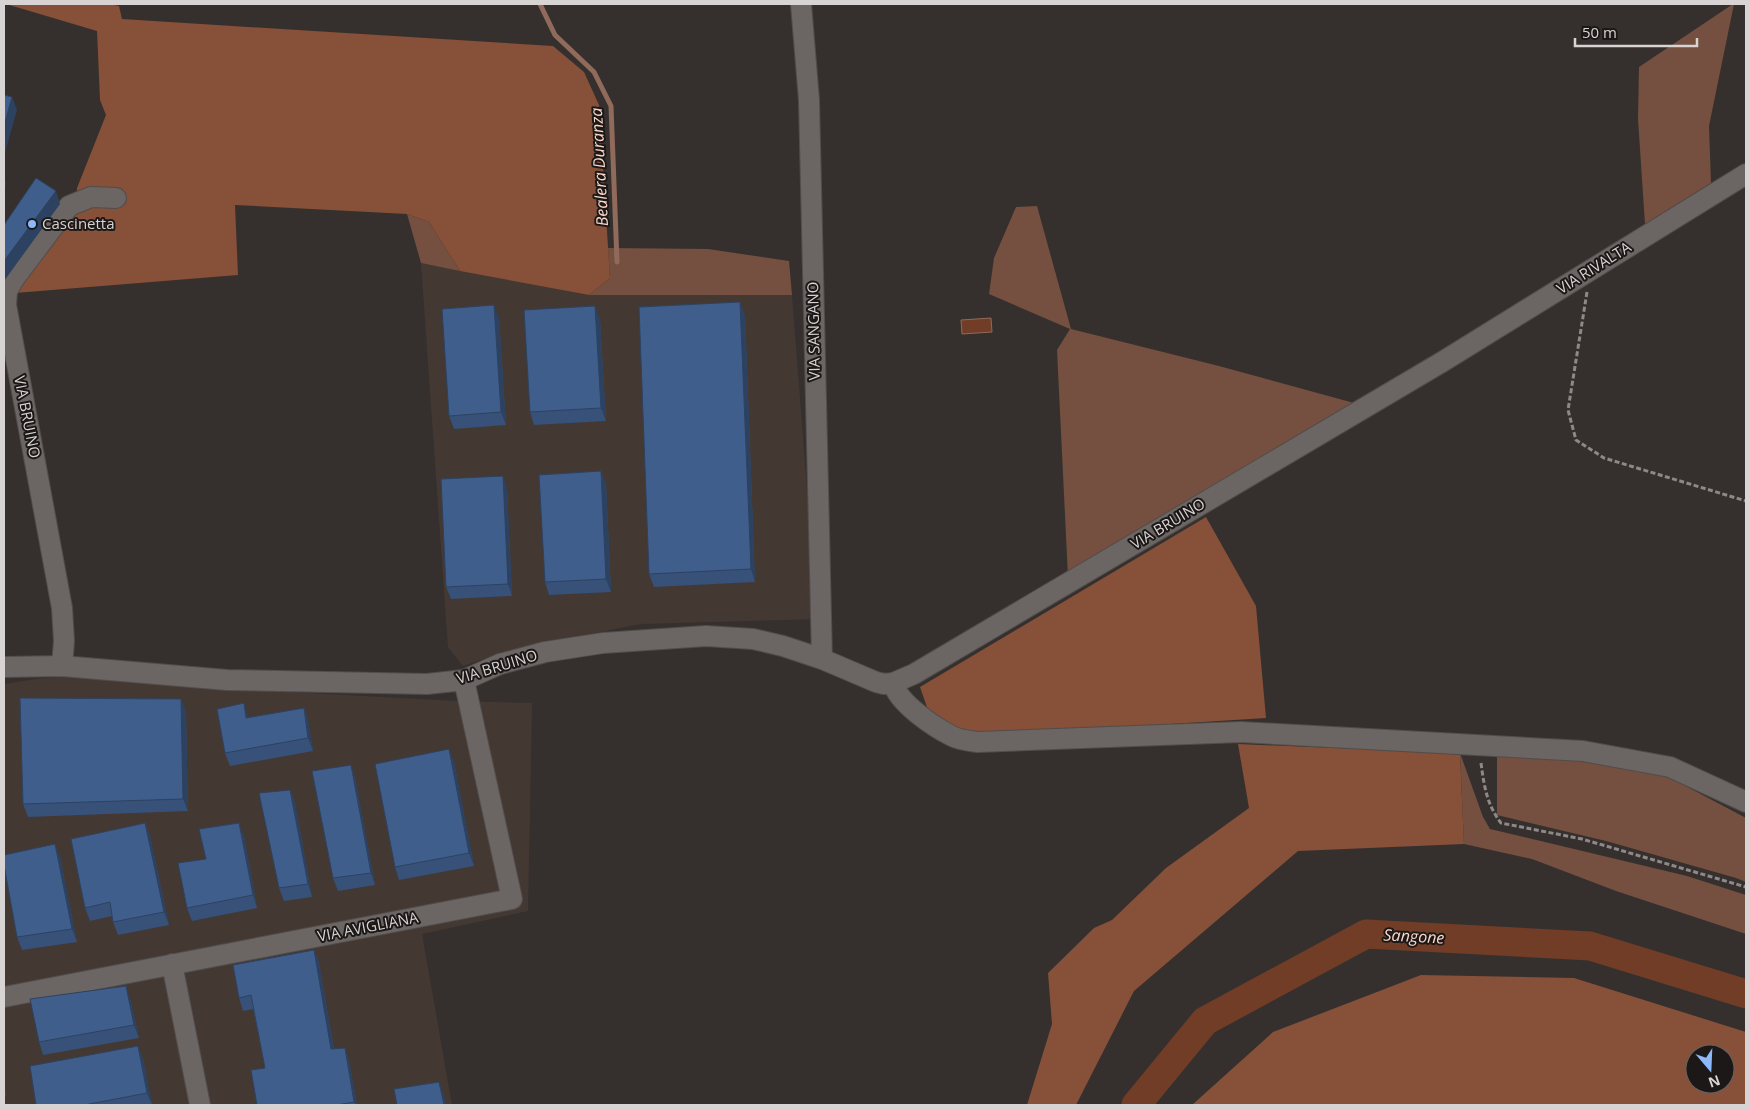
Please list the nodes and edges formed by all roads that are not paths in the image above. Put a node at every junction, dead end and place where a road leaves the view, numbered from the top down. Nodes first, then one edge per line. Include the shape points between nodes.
1 (801, 4) edge
2 (1746, 174) edge
3 (116, 198) dead end
4 (1442, 362) joint
5 (822, 659) junction
6 (4, 666) edge
7 (62, 666) junction
8 (464, 680) junction
9 (893, 683) junction
10 (1746, 802) edge
11 (172, 964) junction
12 (4, 997) edge
13 (200, 1105) edge

1 - 5 street, VIA SANGANO via 809,100
2 - 4 street, VIA RIVALTA
3 - 7 street, VIA BRUINO via 91,197 69,206 7,291 6,305 62,608
4 - 9 street, VIA BRUINO via 923,669
5 - 8 street, VIA BRUINO via 753,639 706,636 545,652 500,664
5 - 9 street, VIA BRUINO via 876,682
6 - 7 street, VIA BRUINO
7 - 8 street, VIA BRUINO via 226,680 427,684
8 - 11 street, VIA AVIGLIANA via 512,899
9 - 10 street via 900,697 953,738 978,742 1241,732 1471,753 1583,752 1670,767
11 - 12 street, VIA AVIGLIANA
11 - 13 street

